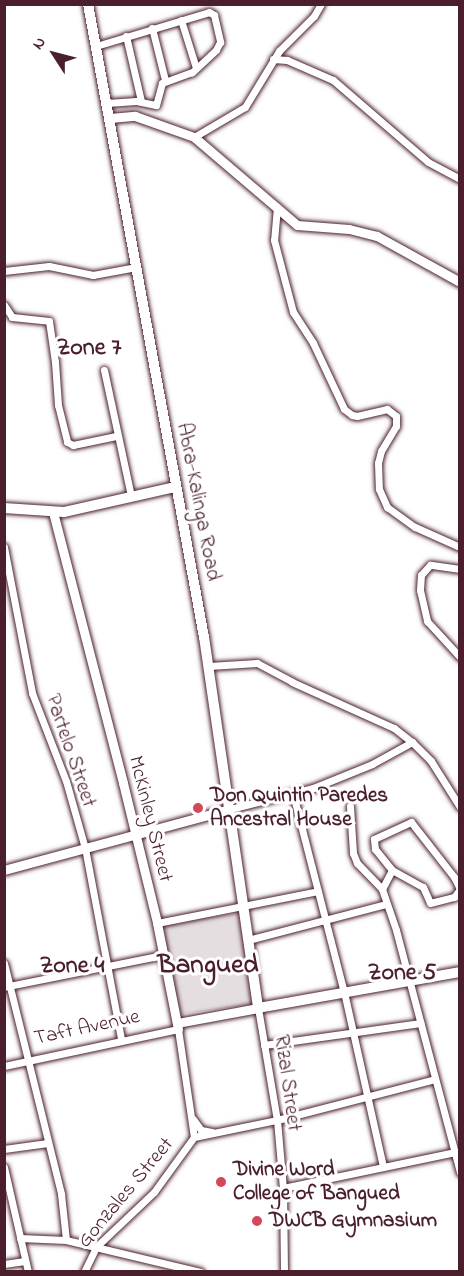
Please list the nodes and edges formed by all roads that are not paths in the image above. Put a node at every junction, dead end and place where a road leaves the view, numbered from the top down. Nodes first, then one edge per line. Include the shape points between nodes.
1 (88, 4) edge
2 (321, 4) edge
3 (181, 20) junction
4 (152, 28) junction
5 (126, 36) junction
6 (96, 46) junction
7 (273, 59) junction
8 (196, 68) junction
9 (165, 80) junction
10 (141, 101) junction
11 (107, 103) junction
12 (110, 118) junction
13 (194, 137) junction
14 (459, 179) edge
15 (277, 207) junction
16 (136, 267) junction
17 (4, 271) edge
18 (459, 282) edge
19 (4, 305) edge
20 (104, 370) dead end
21 (116, 436) junction
22 (175, 487) junction
23 (131, 496) junction
24 (4, 508) edge
25 (53, 512) junction
26 (4, 547) edge
27 (459, 547) edge
28 (459, 569) edge
29 (459, 657) edge
30 (209, 666) junction
31 (412, 742) junction
32 (293, 794) junction
33 (350, 807) dead end
34 (459, 807) edge
35 (230, 809) junction
36 (135, 834) junction
37 (85, 848) junction
38 (4, 870) edge
39 (392, 870) junction
40 (382, 889) junction
41 (459, 889) edge
42 (318, 891) junction
43 (244, 904) junction
44 (386, 904) junction
45 (326, 920) junction
46 (157, 923) junction
47 (248, 940) junction
48 (162, 955) junction
49 (4, 963) edge
50 (107, 965) junction
51 (459, 972) edge
52 (411, 981) junction
53 (7, 986) edge
54 (344, 992) junction
55 (258, 1008) junction
56 (420, 1023) junction
57 (177, 1026) junction
58 (352, 1034) junction
59 (121, 1039) junction
60 (264, 1045) junction
61 (27, 1061) junction
62 (4, 1066) edge
63 (435, 1079) junction
64 (366, 1097) junction
65 (191, 1116) junction
66 (277, 1120) junction
67 (217, 1132) junction
68 (194, 1137) junction
69 (48, 1143) junction
70 (4, 1149) edge
71 (455, 1152) junction
72 (4, 1167) edge
73 (383, 1167) junction
74 (459, 1173) edge
75 (283, 1188) junction
76 (20, 1238) junction
77 (66, 1240) junction
78 (96, 1247) junction
79 (25, 1261) junction
80 (4, 1264) edge
81 (192, 1271) edge
82 (28, 1272) edge
83 (84, 1272) edge
84 (200, 1272) edge
85 (284, 1272) edge

1 - 6 main road, Abra-Kalinga Road
2 - 7 street
3 - 4 street
3 - 8 street
3 - 8 street via 207,12 214,15 220,45
4 - 5 street
4 - 9 street
5 - 6 street
5 - 10 street
6 - 11 main road, Abra-Kalinga Road
7 - 13 street via 245,107
7 - 14 street via 287,60 333,80 428,162
8 - 9 street via 187,75
9 - 10 street via 156,105
10 - 11 street
11 - 12 main road, Abra-Kalinga Road
12 - 13 street via 135,116
12 - 16 main road, Abra-Kalinga Road
13 - 15 street
15 - 18 street via 301,226 377,236
15 - 27 street via 274,240 293,312 313,343 344,408 357,416 387,409 396,416 396,426 378,463 379,489 387,507 416,527
16 - 17 street via 93,275 49,266
16 - 22 main road, Abra-Kalinga Road
19 - 21 street via 12,317 49,321 58,405 69,444
20 - 21 street
21 - 23 street
22 - 23 main road
22 - 30 main road, Abra-Kalinga Road
23 - 25 main road
24 - 25 main road
25 - 36 street, McKinley Street
26 - 37 street, Partelo Street via 32,693 66,781
28 - 29 street via 430,565 421,575 420,590 427,621
30 - 31 street via 257,663 394,728
30 - 35 main road, Abra-Kalinga Road
31 - 32 street via 363,768
31 - 34 street via 431,762
32 - 35 street
32 - 42 street
33 - 40 street via 354,857
35 - 36 street
35 - 43 main road, Abra-Kalinga Road
36 - 37 street
36 - 46 street, McKinley Street
37 - 38 street
37 - 50 street, Partelo Street
39 - 40 street
39 - 41 street via 423,887 430,903 454,897
39 - 41 street via 375,849 374,839 411,822
40 - 44 street
42 - 43 street
42 - 45 street
43 - 46 street
43 - 47 main road, Abra-Kalinga Road
44 - 45 street
44 - 52 street
45 - 47 street
45 - 54 street
46 - 48 street, McKinley Street
47 - 55 main road, Abra-Kalinga Road
48 - 50 street
48 - 57 street, McKinley Street
49 - 53 street
50 - 53 street
50 - 59 street, Partelo Street
51 - 52 main road, Taft Avenue
52 - 54 main road, Taft Avenue
52 - 56 street
53 - 61 street
54 - 55 main road, Taft Avenue
54 - 58 street
55 - 57 street, Taft Avenue
55 - 60 street, Rizal Street
56 - 58 street
56 - 63 street
57 - 59 street, Taft Avenue
57 - 65 street, McKinley Street
58 - 60 street
58 - 64 street
59 - 61 street, Taft Avenue
60 - 66 street, Rizal Street
61 - 62 street, Taft Avenue
61 - 69 street
63 - 64 street
63 - 71 street
64 - 66 street
64 - 73 street
65 - 67 street via 201,1130
65 - 68 street, McKinley Street
66 - 67 street
66 - 75 street, Rizal Street
67 - 68 street
68 - 78 street, Gonzales Street via 154,1192
69 - 70 street
69 - 77 street via 61,1194
71 - 73 street
71 - 74 street
72 - 76 street
73 - 75 street
75 - 85 street, Rizal Street
76 - 77 street
76 - 79 street
77 - 78 street
78 - 81 street
78 - 83 street, Gonzales Street
79 - 80 street
79 - 82 street
81 - 84 street

